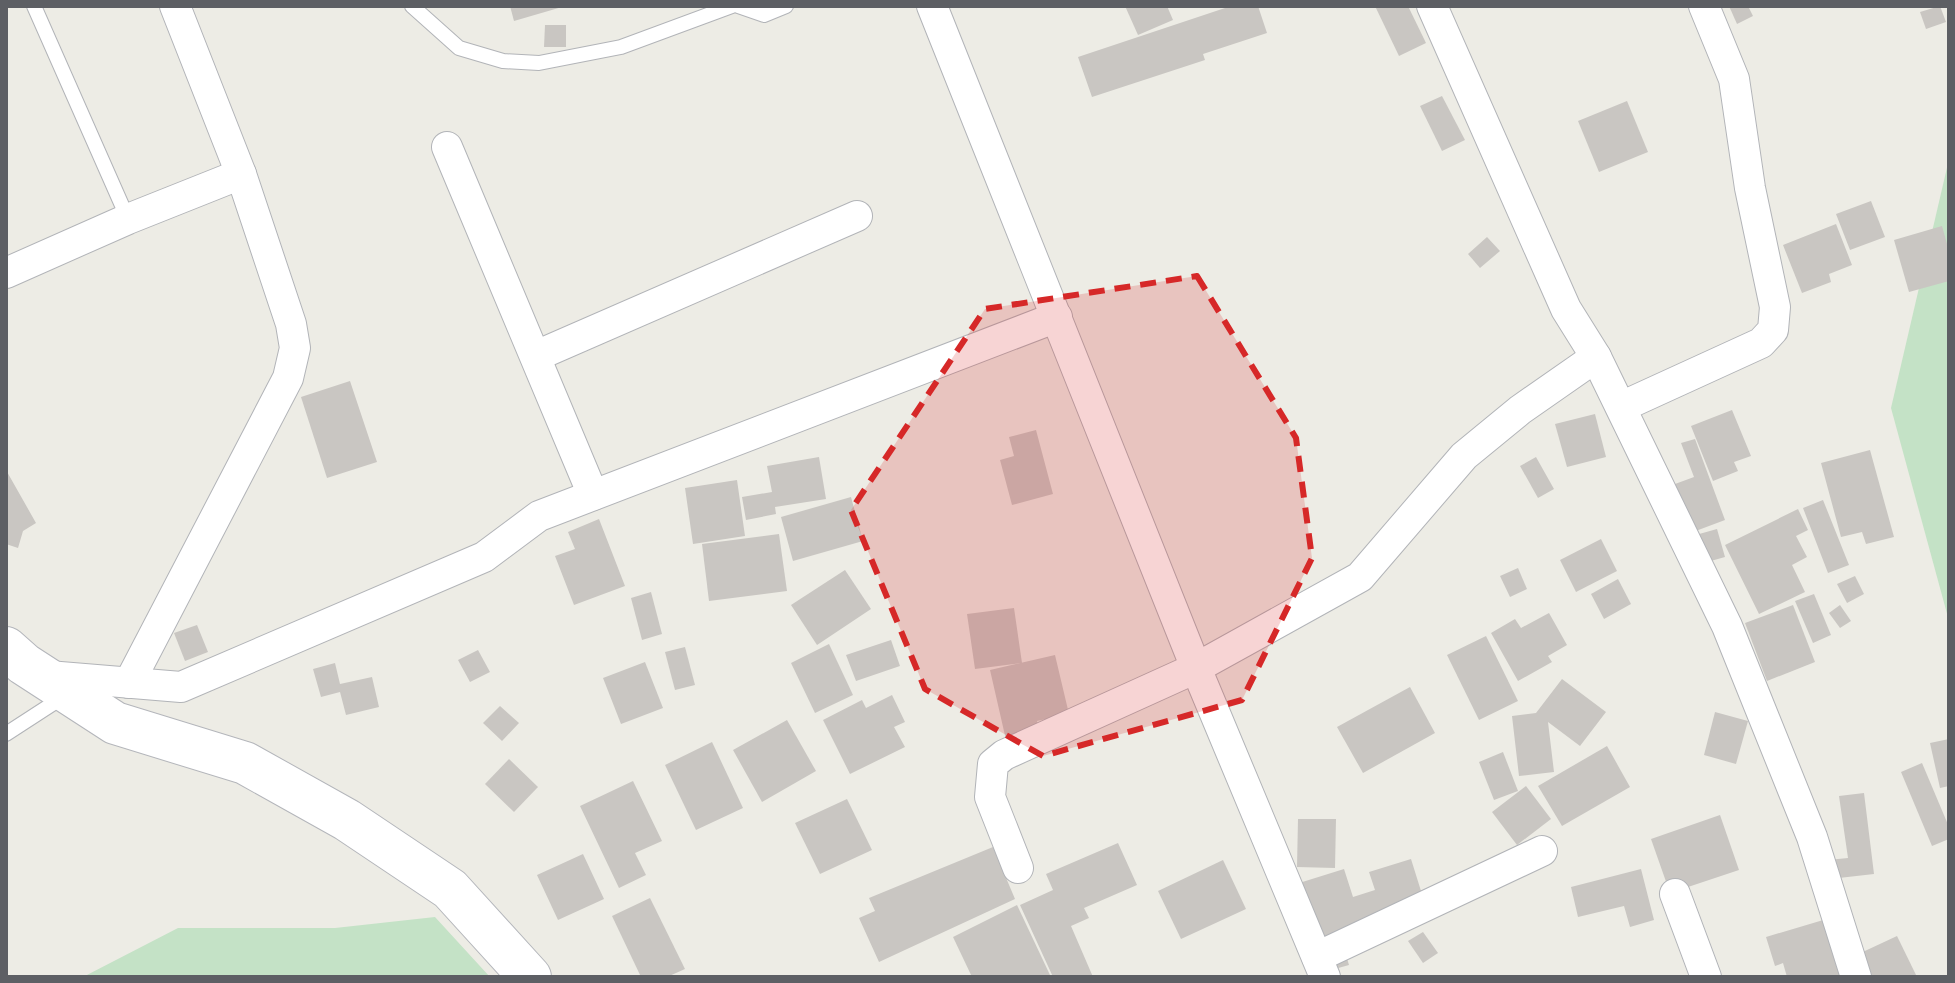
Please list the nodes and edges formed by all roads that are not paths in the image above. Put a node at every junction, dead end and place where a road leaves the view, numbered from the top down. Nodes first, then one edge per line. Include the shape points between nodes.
1 (34, 6) edge
2 (412, 6) edge
3 (732, 6) edge
4 (738, 6) edge
5 (786, 6) edge
6 (932, 6) edge
7 (1432, 6) edge
8 (1704, 6) edge
9 (186, 9) edge
10 (447, 147) dead end
11 (241, 174) junction
12 (857, 216) dead end
13 (128, 219) junction
14 (6, 273) edge
15 (1057, 317) junction
16 (536, 356) junction
17 (1596, 357) junction
18 (1621, 407) junction
19 (593, 495) junction
20 (6, 648) edge
21 (1196, 668) junction
22 (129, 683) junction
23 (55, 684) junction
24 (6, 734) edge
25 (1542, 851) dead end
26 (1018, 868) dead end
27 (1675, 894) dead end
28 (1321, 967) edge
29 (530, 977) edge
30 (1706, 977) edge
31 (1856, 977) edge

1 - 13 lane
2 - 3 lane via 459,48 503,61 539,63 621,47
4 - 5 lane via 764,15
6 - 15 street
7 - 17 street via 1566,309
8 - 18 street via 1734,79 1775,307 1773,330 1761,343
9 - 11 street
10 - 16 street
11 - 13 street
11 - 22 street via 295,348 288,378
12 - 16 street
13 - 14 street
15 - 19 street
15 - 21 street
16 - 19 street
17 - 18 street
17 - 21 street via 1464,456 1360,577
18 - 31 street via 1727,626 1775,739
19 - 22 street via 539,516 484,557 181,687
20 - 23 main road
21 - 26 street via 993,764 990,797
21 - 28 street
22 - 23 street
23 - 24 lane
23 - 29 main road via 115,723 245,763 347,820 450,889
25 - 28 street
27 - 30 street

